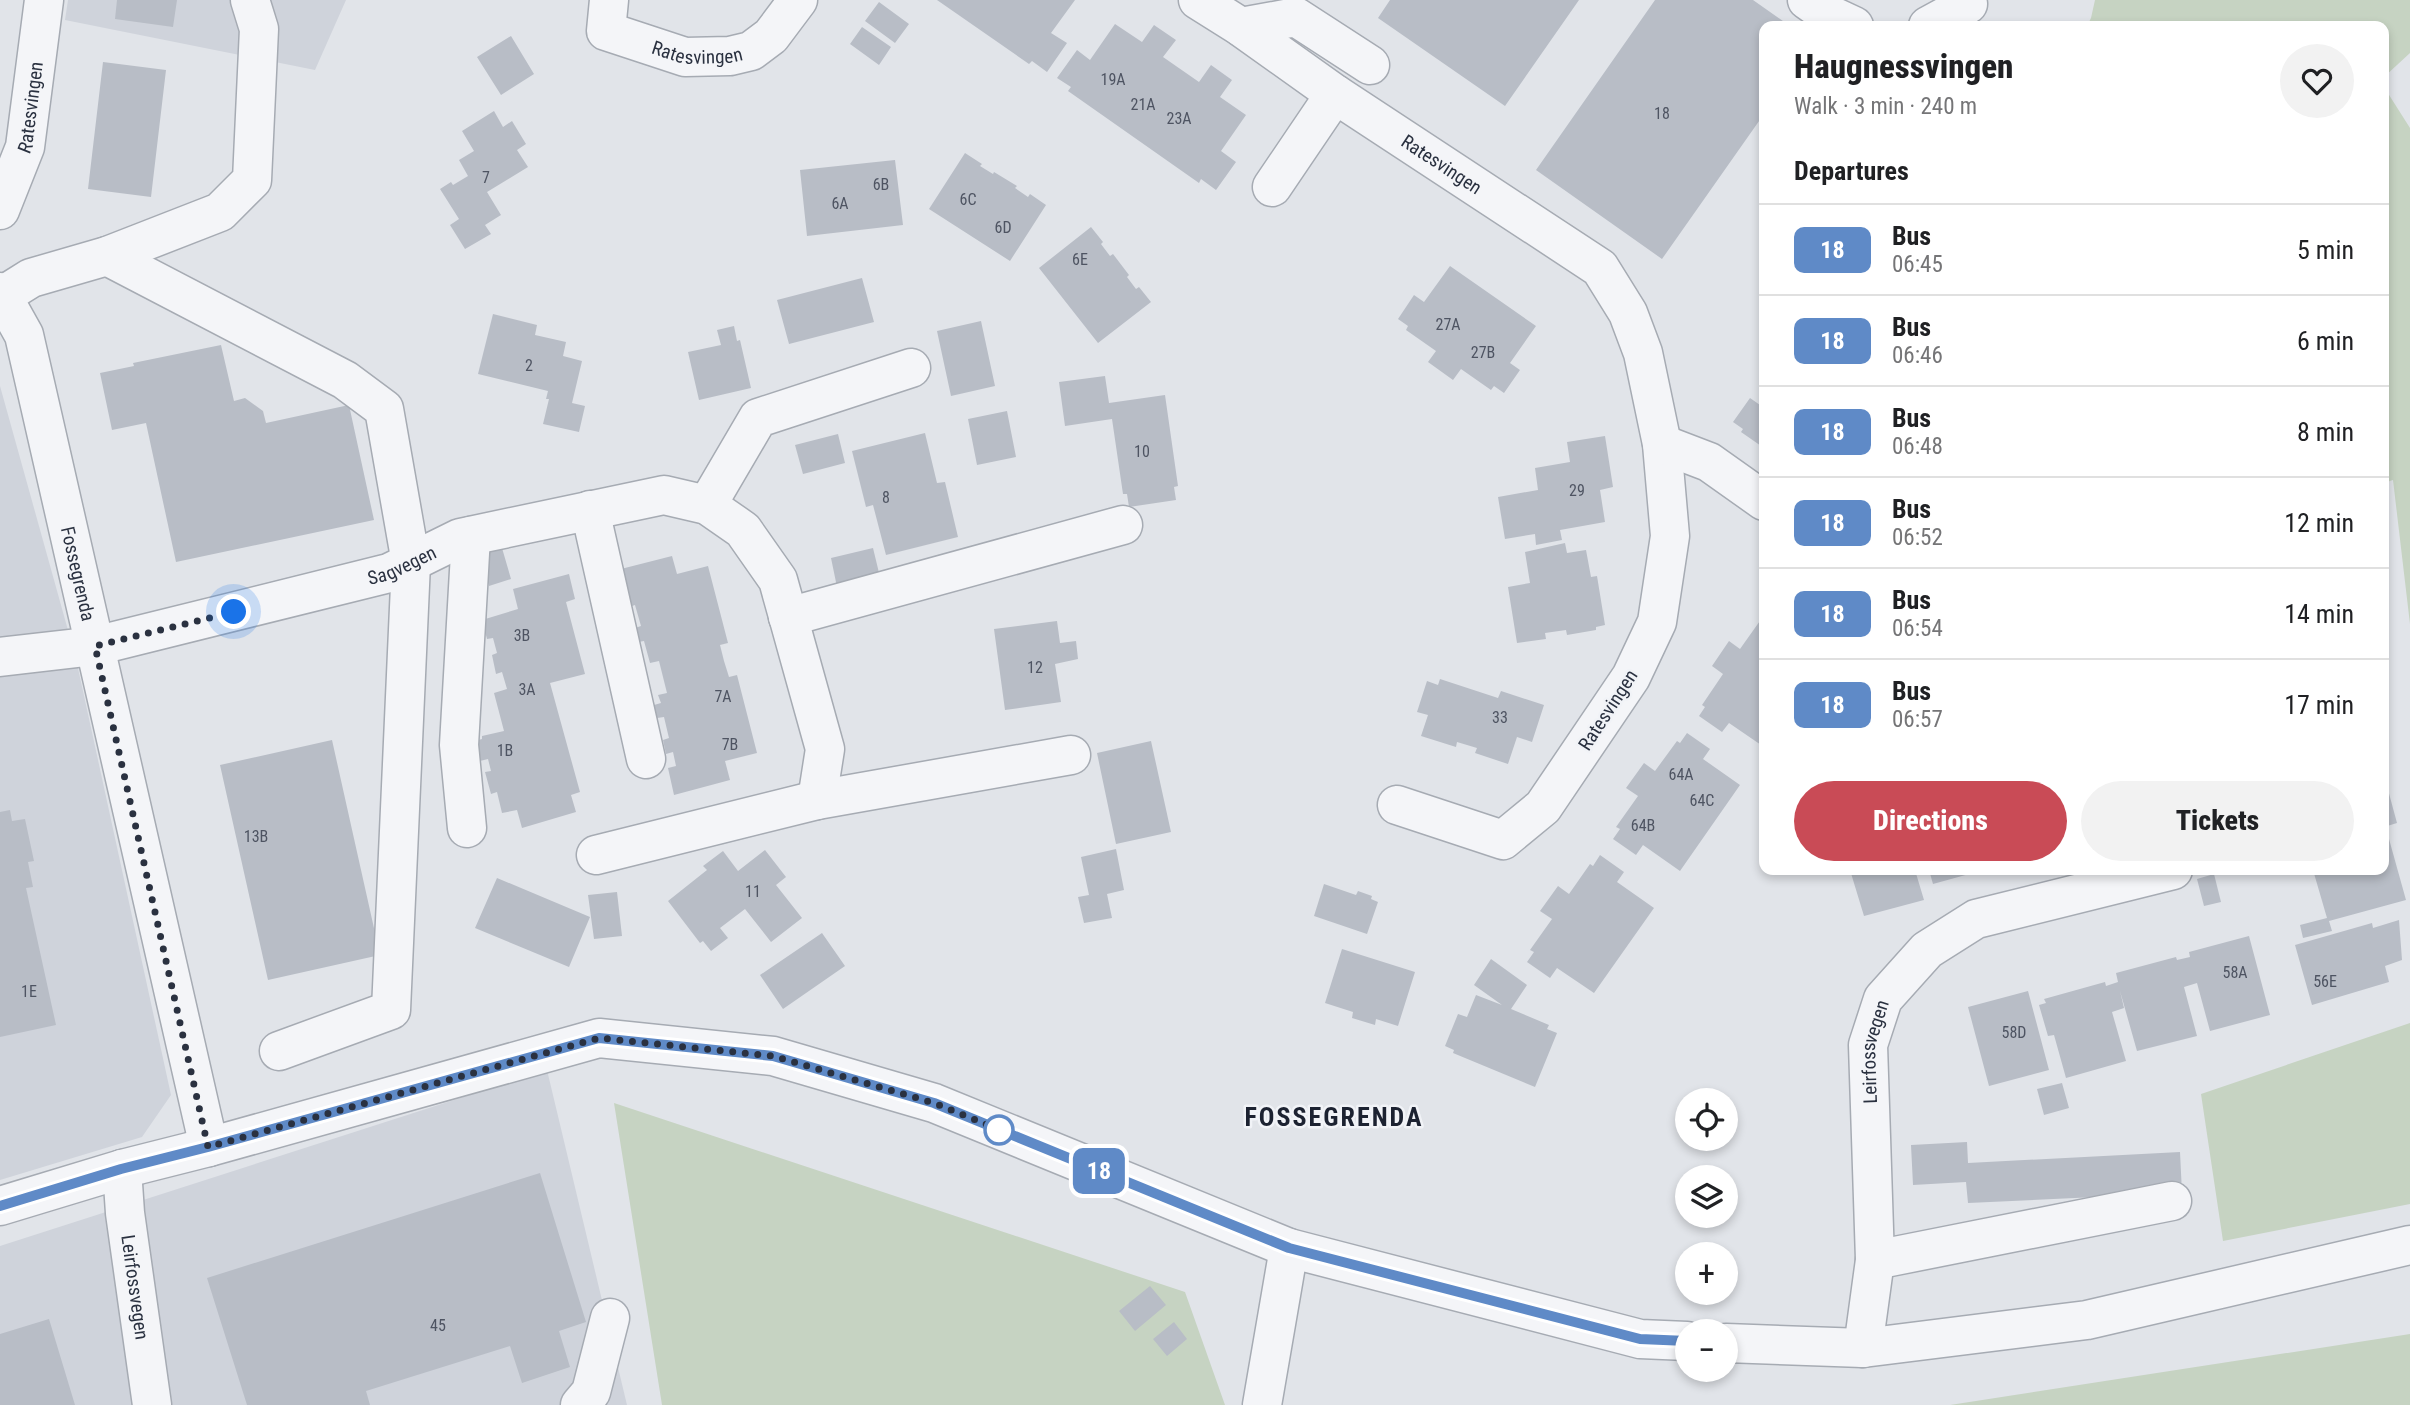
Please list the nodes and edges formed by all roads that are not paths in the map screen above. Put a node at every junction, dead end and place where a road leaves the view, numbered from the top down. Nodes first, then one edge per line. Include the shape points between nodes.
1 (44, 0) edge
2 (250, 0) edge
3 (609, 0) edge
4 (797, 0) edge
5 (1198, 0) edge
6 (1807, 0) edge
7 (1968, 4) dead end
8 (1843, 21) edge
9 (1937, 21) edge
10 (1241, 27) junction
11 (1370, 65) dead end
12 (1335, 94) junction
13 (1272, 187) dead end
14 (0, 210) edge
15 (107, 256) junction
16 (1, 294) edge
17 (911, 368) dead end
18 (1662, 444) junction
19 (1759, 497) edge
20 (707, 505) junction
21 (590, 510) junction
22 (1123, 525) dead end
23 (471, 536) junction
24 (411, 563) junction
25 (788, 617) junction
26 (95, 646) junction
27 (0, 657) edge
28 (1071, 755) dead end
29 (646, 759) dead end
30 (817, 800) junction
31 (1397, 805) dead end
32 (467, 828) dead end
33 (596, 855) dead end
34 (2153, 875) edge
35 (279, 1051) dead end
36 (208, 1147) junction
37 (121, 1169) junction
38 (2172, 1202) dead end
39 (0, 1206) edge
40 (2410, 1245) edge
41 (1289, 1248) junction
42 (1875, 1260) junction
43 (610, 1318) dead end
44 (1675, 1340) edge
45 (1738, 1343) edge
46 (1863, 1348) junction
47 (152, 1405) edge
48 (580, 1405) edge
49 (1262, 1405) edge

1 - 14 street, Ratesvingen via 25,147
2 - 15 street via 259,29 252,180 220,212
3 - 4 street, Ratesvingen via 606,31 685,57 751,51 771,36
5 - 10 street, Ratesvingen
6 - 8 street
7 - 9 street
10 - 11 street via 1296,17
10 - 12 street, Ratesvingen
12 - 13 street
12 - 18 street, Ratesvingen via 1600,268 1628,313 1643,353
15 - 16 street via 31,278
15 - 24 street via 345,380 384,409
16 - 26 street, Fossegrenda via 24,335
17 - 20 street via 758,418
18 - 19 street via 1709,462
18 - 31 street, Ratesvingen via 1670,536 1657,622 1631,677 1543,807 1503,840
20 - 21 street, Sagvegen via 664,495
20 - 25 street, Sagvegen via 743,530 778,580
21 - 23 street, Sagvegen
21 - 29 street
22 - 25 street
23 - 24 street, Sagvegen
23 - 32 street via 459,745
24 - 26 street, Sagvegen via 389,573
24 - 35 street via 391,1010
25 - 30 street, Sagvegen via 825,749
26 - 27 street, Sagvegen
26 - 36 street, Fossegrenda
28 - 30 street
30 - 33 street
34 - 42 street, Leirfossvegen via 1976,919 1927,950 1883,999 1868,1045
36 - 37 street
36 - 41 street via 599,1038 773,1056 934,1103
37 - 39 street
37 - 47 street, Leirfossvegen
38 - 42 street
40 - 46 street via 2087,1320
41 - 44 street via 1640,1339
41 - 49 street
42 - 46 street, Leirfossvegen
43 - 48 street via 591,1392
45 - 46 street

